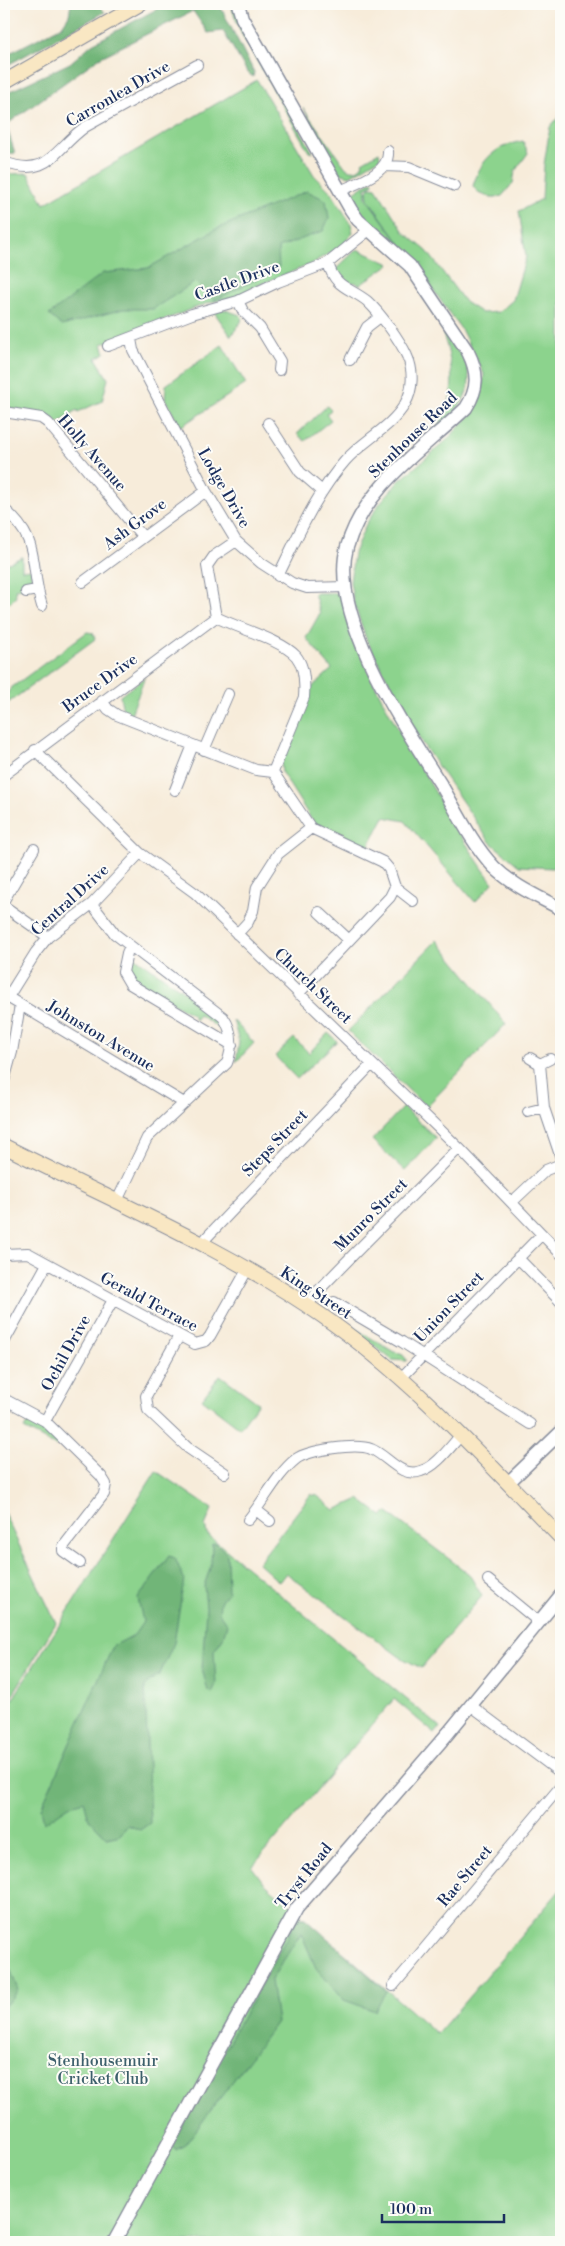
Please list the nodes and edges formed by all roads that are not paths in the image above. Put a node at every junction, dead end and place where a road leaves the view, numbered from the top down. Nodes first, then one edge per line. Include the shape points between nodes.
1 (140, 4) edge
2 (238, 4) edge
3 (197, 65) dead end
4 (4, 82) edge
5 (388, 151) dead end
6 (4, 162) edge
7 (385, 166) junction
8 (455, 186) dead end
9 (340, 191) junction
10 (369, 230) junction
11 (328, 263) junction
12 (238, 300) junction
13 (380, 316) junction
14 (131, 339) junction
15 (108, 346) dead end
16 (350, 360) dead end
17 (279, 370) dead end
18 (4, 412) edge
19 (268, 423) dead end
20 (206, 491) junction
21 (322, 491) junction
22 (4, 509) edge
23 (143, 537) junction
24 (236, 541) junction
25 (278, 576) junction
26 (83, 582) dead end
27 (346, 587) junction
28 (37, 590) junction
29 (26, 592) dead end
30 (42, 606) dead end
31 (216, 617) junction
32 (228, 694) dead end
33 (102, 701) junction
34 (193, 745) junction
35 (35, 750) junction
36 (204, 750) junction
37 (273, 772) junction
38 (4, 775) edge
39 (176, 790) dead end
40 (311, 828) junction
41 (34, 849) dead end
42 (140, 853) junction
43 (395, 887) junction
44 (4, 900) edge
45 (414, 901) dead end
46 (92, 904) junction
47 (4, 906) edge
48 (561, 909) edge
49 (319, 912) dead end
50 (237, 934) junction
51 (48, 937) junction
52 (349, 940) junction
53 (130, 946) junction
54 (298, 994) junction
55 (6, 996) edge
56 (20, 1005) junction
57 (232, 1045) junction
58 (530, 1058) dead end
59 (550, 1059) dead end
60 (372, 1064) junction
61 (540, 1064) junction
62 (4, 1081) edge
63 (184, 1103) junction
64 (544, 1108) junction
65 (528, 1112) dead end
66 (4, 1146) edge
67 (459, 1148) junction
68 (561, 1158) edge
69 (561, 1164) edge
70 (117, 1202) junction
71 (512, 1202) junction
72 (542, 1234) junction
73 (202, 1245) junction
74 (4, 1254) edge
75 (561, 1254) edge
76 (518, 1258) junction
77 (47, 1264) junction
78 (248, 1270) junction
79 (113, 1300) junction
80 (334, 1302) dead end
81 (561, 1302) edge
82 (307, 1306) junction
83 (179, 1336) junction
84 (4, 1342) edge
85 (423, 1355) junction
86 (401, 1378) junction
87 (4, 1399) edge
88 (45, 1420) junction
89 (530, 1424) dead end
90 (461, 1435) junction
91 (559, 1439) edge
92 (225, 1473) dead end
93 (508, 1483) junction
94 (256, 1510) junction
95 (248, 1520) dead end
96 (270, 1521) dead end
97 (561, 1538) edge
98 (80, 1563) dead end
99 (488, 1580) dead end
100 (561, 1595) edge
101 (539, 1622) junction
102 (470, 1705) junction
103 (561, 1773) edge
104 (561, 1786) edge
105 (392, 1986) dead end
106 (114, 2242) edge

1 - 4 main road
2 - 9 street, Stenhouse Road via 242,18
3 - 6 street, Carronlea Drive via 85,127 72,136 60,152 40,166 18,167
5 - 7 street
7 - 8 street via 409,168
7 - 9 street
9 - 10 street, Stenhouse Road via 358,220
10 - 11 street, Castle Drive
10 - 27 street, Stenhouse Road via 410,266 468,352 477,377 473,397 466,408 390,477 364,510 347,546
11 - 12 street, Castle Drive
11 - 13 street via 334,279 367,302
12 - 14 street, Castle Drive via 192,314
12 - 17 street via 280,361
13 - 16 street via 367,327
13 - 21 street via 407,355 410,394 400,411 346,459
14 - 15 street, Castle Drive
14 - 20 street, Lodge Drive via 133,350
18 - 23 street, Holly Avenue via 41,418 48,423
19 - 21 street via 300,472
20 - 23 street, Ash Grove
20 - 24 street, Lodge Drive
21 - 25 street
22 - 28 street via 28,536 34,556
23 - 26 street, Ash Grove
24 - 25 street, Lodge Drive
24 - 31 street via 214,556 207,566
25 - 27 street, Lodge Drive via 308,588
27 - 48 street, Stenhouse Road via 367,658 478,846 504,876
28 - 29 street
28 - 30 street
31 - 33 street, Bruce Drive
31 - 37 street via 285,648 297,657 303,671 304,697
32 - 36 street
33 - 34 street via 117,715
33 - 35 street, Bruce Drive
34 - 36 street
34 - 39 street
35 - 38 street, Bruce Drive
35 - 42 street, Church Street
36 - 37 street via 256,770
37 - 40 street
40 - 43 street via 383,862 389,868
40 - 50 street via 278,854 256,887 254,911
41 - 44 street
42 - 46 street, Central Drive
42 - 50 street, Church Street via 195,894
43 - 45 street
43 - 52 street via 390,897
46 - 51 street, Central Drive
46 - 53 street via 106,925
47 - 51 street
49 - 52 street
50 - 54 street, Church Street
51 - 55 street, Central Drive
52 - 54 street
53 - 57 street via 223,1017 229,1025
53 - 57 street via 123,972 130,984
54 - 60 street, Church Street
55 - 56 street, Johnston Avenue
56 - 62 street
56 - 63 street, Johnston Avenue
57 - 63 street via 227,1063
58 - 61 street
59 - 61 street
60 - 67 street, Church Street
60 - 73 street, Steps Street
61 - 64 street
63 - 70 street via 147,1138
64 - 65 street
64 - 68 street
66 - 70 main road, King Street
67 - 71 street, Church Street
67 - 82 street, Munro Street
69 - 71 street via 546,1170
70 - 73 main road, King Street
71 - 72 street, Church Street
72 - 75 street, Church Street
72 - 76 street, Union Street
73 - 78 main road, King Street
74 - 77 street, Gerald Terrace via 25,1252
76 - 81 street
76 - 85 street, Union Street
77 - 79 street, Gerald Terrace
77 - 84 street
78 - 82 main road, King Street
78 - 83 street, Gerald Terrace via 206,1341 195,1344
79 - 83 street, Gerald Terrace
79 - 88 street, Ochil Drive
80 - 85 street, King Street
82 - 86 main road, King Street
83 - 92 street via 146,1396 146,1406 188,1448
85 - 86 street, Union Street
85 - 89 street, King Street
86 - 90 main road, King Street
87 - 88 street
88 - 98 street via 106,1484 104,1494 63,1547 63,1551
90 - 93 main road, King Street
90 - 94 street via 420,1472 398,1468 368,1447 344,1447 302,1455 288,1467
91 - 93 street
93 - 97 main road, King Street
94 - 95 street
94 - 96 street
99 - 101 street
100 - 101 street, Tryst Road
101 - 102 street, Tryst Road
102 - 103 street
102 - 106 street, Tryst Road via 293,1914
104 - 105 street, Rae Street

